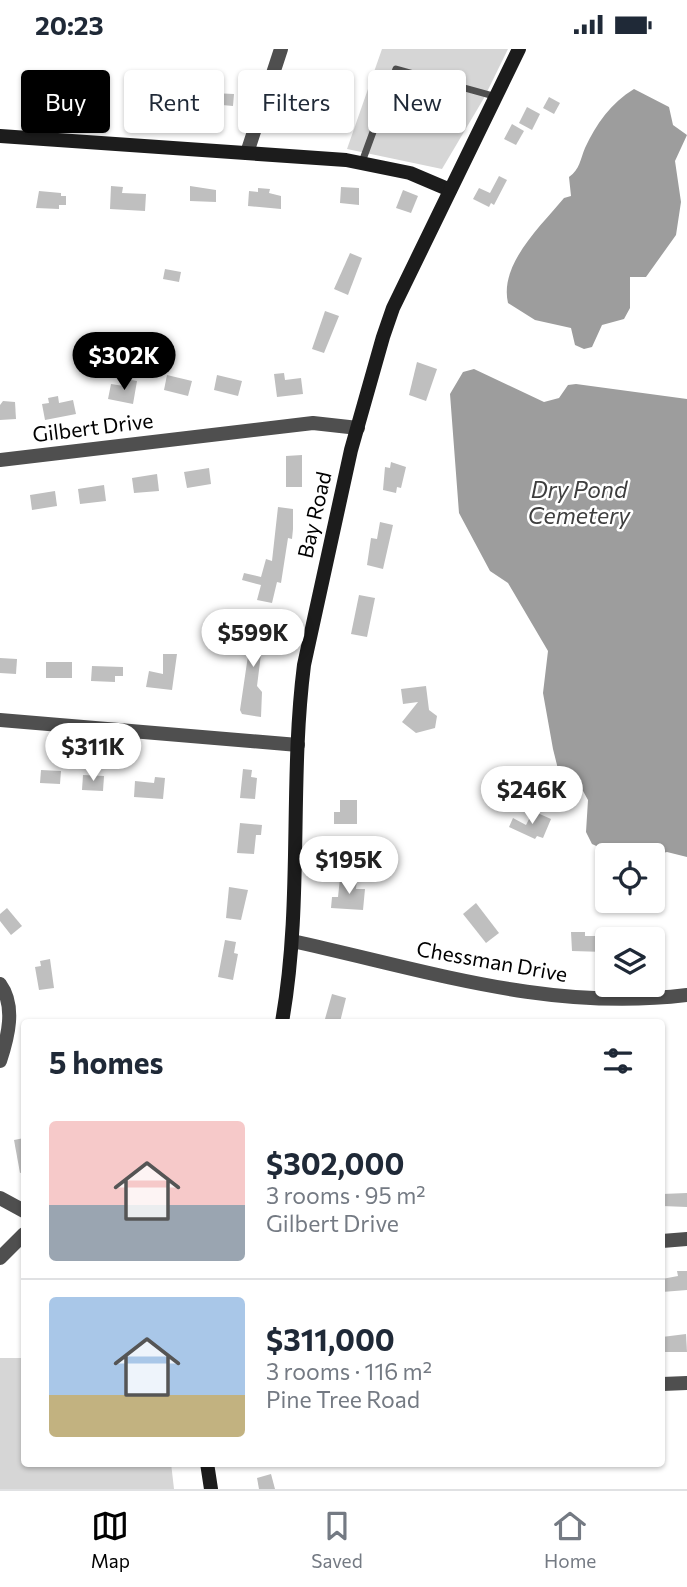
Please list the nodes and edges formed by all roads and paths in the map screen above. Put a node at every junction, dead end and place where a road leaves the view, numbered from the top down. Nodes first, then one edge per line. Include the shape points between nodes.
1 (281, 49) edge
2 (519, 49) edge
3 (497, 97) junction
4 (0, 136) edge
5 (247, 153) junction
6 (362, 162) junction
7 (450, 190) junction
8 (358, 428) junction
9 (0, 460) edge
10 (0, 720) edge
11 (298, 745) junction
12 (292, 941) junction
13 (0, 984) edge
14 (687, 995) edge
15 (282, 1019) edge
16 (0, 1061) edge
17 (0, 1198) edge
18 (21, 1209) edge
19 (21, 1237) edge
20 (687, 1240) edge
21 (665, 1241) edge
22 (0, 1258) edge
23 (687, 1383) edge
24 (665, 1384) edge
25 (208, 1467) edge
26 (211, 1489) edge

1 - 5 street
2 - 3 main road, Bay Road
3 - 6 lane via 396,69
3 - 7 main road, Bay Road
4 - 5 main road
5 - 6 main road
6 - 7 main road via 410,173
7 - 8 main road, Bay Road via 393,308 368,379
8 - 9 street, Gilbert Drive via 313,423
8 - 11 main road, Bay Road via 306,652
10 - 11 street
11 - 12 main road, Bay Road
12 - 14 street, Chessman Drive via 525,993 621,999
12 - 15 main road, Bay Road
13 - 16 street via 9,1006
17 - 18 street
19 - 22 street
20 - 21 street
23 - 24 street
25 - 26 main road

